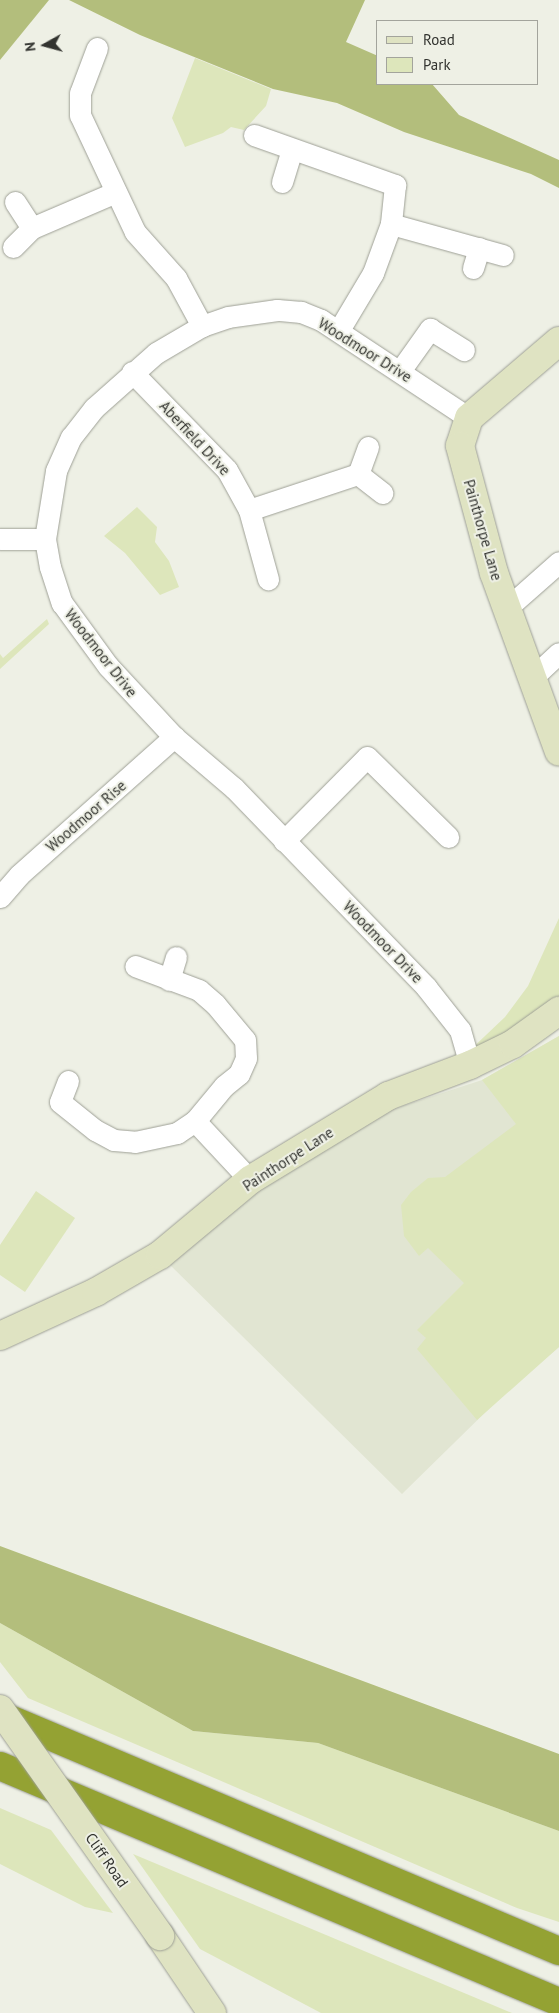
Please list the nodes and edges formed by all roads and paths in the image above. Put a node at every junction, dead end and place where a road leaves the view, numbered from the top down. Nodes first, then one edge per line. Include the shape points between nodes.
1 (97, 48) dead end
2 (254, 135) dead end
3 (292, 149) junction
4 (282, 182) dead end
5 (116, 192) junction
6 (15, 202) dead end
7 (391, 224) junction
8 (32, 228) junction
9 (13, 247) dead end
10 (503, 255) dead end
11 (202, 326) junction
12 (339, 330) junction
13 (559, 341) edge
14 (464, 350) dead end
15 (400, 371) junction
16 (132, 372) junction
17 (469, 418) junction
18 (368, 447) dead end
19 (358, 474) junction
20 (382, 493) dead end
21 (248, 510) junction
22 (0, 539) edge
23 (45, 539) junction
24 (559, 562) edge
25 (268, 579) dead end
26 (507, 608) junction
27 (559, 653) edge
28 (533, 676) junction
29 (174, 738) junction
30 (558, 748) edge
31 (448, 837) dead end
32 (284, 841) junction
33 (0, 898) edge
34 (176, 957) dead end
35 (135, 966) dead end
36 (169, 980) junction
37 (559, 1011) edge
38 (470, 1065) junction
39 (68, 1081) dead end
40 (195, 1121) junction
41 (250, 1180) junction
42 (0, 1336) edge
43 (0, 1709) edge
44 (0, 1715) edge
45 (0, 1766) edge
46 (559, 1951) edge
47 (559, 2002) edge
48 (212, 2013) edge

1 - 5 street via 73,81 80,115
2 - 3 street
3 - 4 street
3 - 7 street via 395,185
5 - 8 street
5 - 11 street via 135,232 176,278
6 - 8 street
7 - 10 street via 476,258
7 - 12 street via 373,273
8 - 9 street
11 - 12 street, Woodmoor Drive via 228,317 277,310 301,312
11 - 16 street, Woodmoor Drive
12 - 15 street, Woodmoor Drive
13 - 17 street
14 - 15 street via 430,329
15 - 17 street, Woodmoor Drive
16 - 21 street, Aberfield Drive via 227,470
16 - 23 street, Woodmoor Drive via 94,408 71,437 56,471
17 - 26 street, Painthorpe Lane via 460,446 482,536
18 - 19 street
19 - 20 street
19 - 21 street
21 - 25 street, Aberfield Drive
22 - 23 street
23 - 29 street, Woodmoor Drive via 62,603 108,666
24 - 26 street
26 - 28 street, Painthorpe Lane
27 - 28 street
28 - 30 street, Painthorpe Lane
29 - 32 street, Woodmoor Drive via 234,788
29 - 33 street, Woodmoor Rise via 19,875
31 - 32 street via 367,757
32 - 38 street, Woodmoor Drive via 426,987 460,1030
34 - 36 street
35 - 36 street
36 - 40 street via 200,990 245,1040 246,1058 239,1074 224,1086
37 - 38 street, Painthorpe Lane via 513,1044
38 - 41 street, Painthorpe Lane via 388,1096
39 - 40 street via 60,1102 95,1130 114,1140 157,1139 177,1133
40 - 41 street
41 - 42 street, Painthorpe Lane via 160,1255 96,1292
43 - 48 street, Cliff Road, bridge
44 - 46 highway
45 - 47 highway

